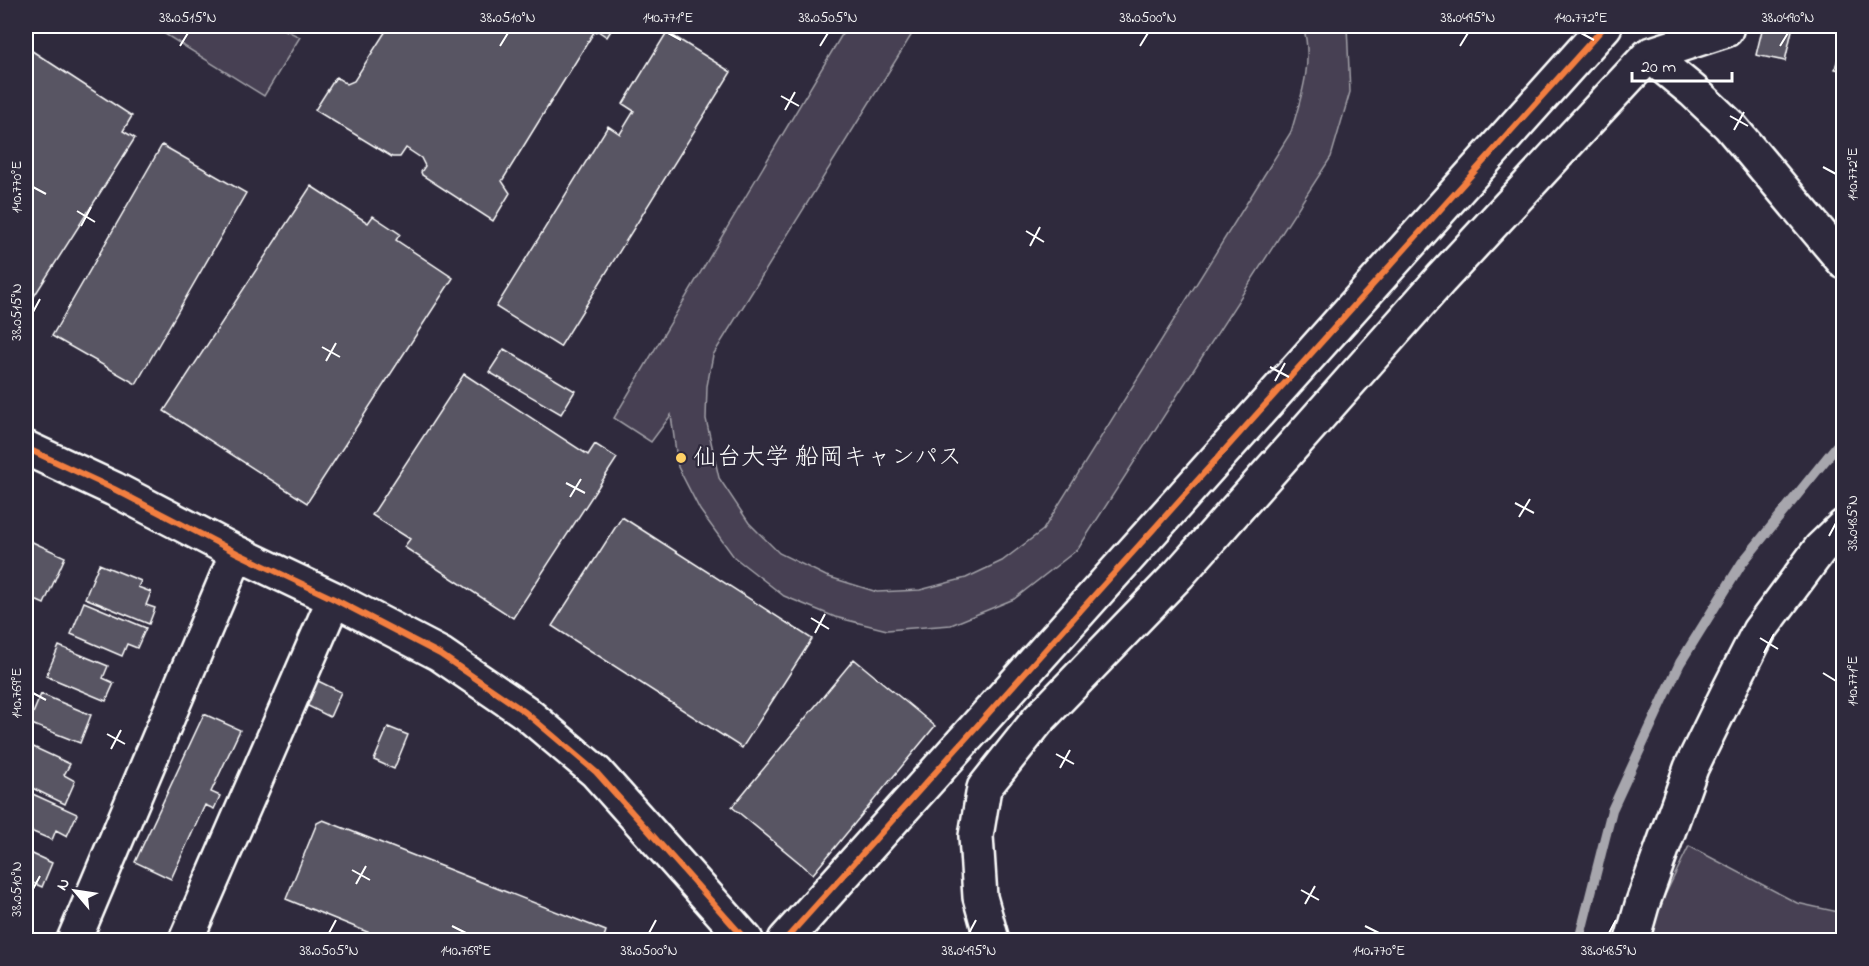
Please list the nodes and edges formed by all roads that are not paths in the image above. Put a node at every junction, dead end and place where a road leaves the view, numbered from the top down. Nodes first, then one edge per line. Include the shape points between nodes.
1 (1605, 26) edge
2 (1727, 26) edge
3 (1649, 55) junction
4 (1844, 262) edge
5 (28, 455) edge
6 (1844, 526) edge
7 (237, 553) junction
8 (334, 599) junction
9 (74, 940) edge
10 (186, 940) edge
11 (746, 940) edge
12 (785, 940) edge
13 (992, 940) edge
14 (1632, 940) edge

1 - 12 street
2 - 3 street via 1726,30
3 - 4 street via 1729,124
3 - 13 street via 1440,280 1179,574 1038,720 984,788 976,836 980,897
5 - 7 street via 114,489
6 - 14 street via 1820,549 1760,631 1728,692 1691,768
7 - 8 street
7 - 9 street
8 - 10 street
8 - 11 street via 440,654 525,712 596,772

